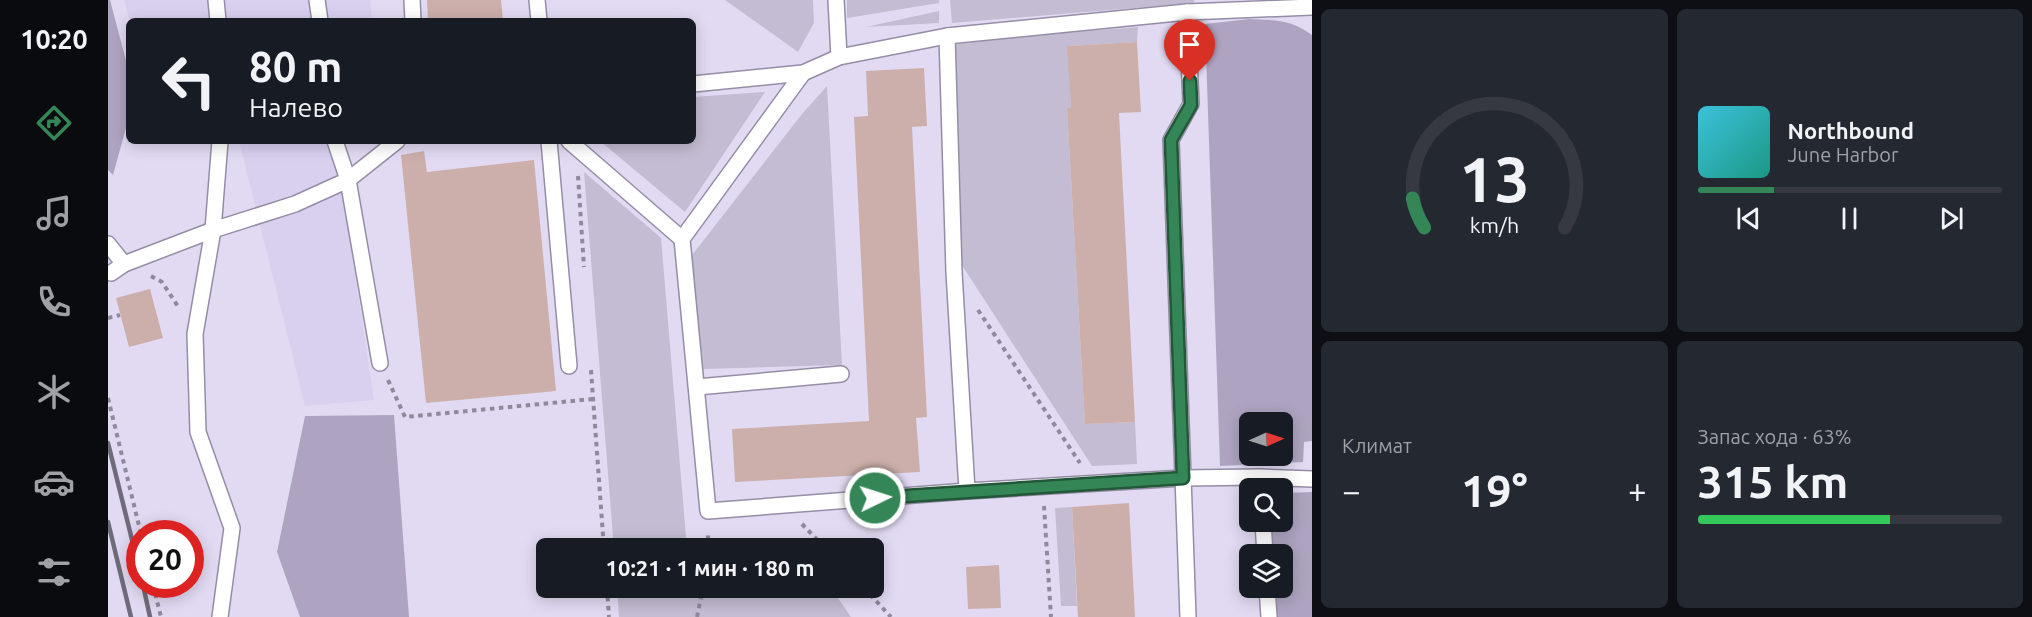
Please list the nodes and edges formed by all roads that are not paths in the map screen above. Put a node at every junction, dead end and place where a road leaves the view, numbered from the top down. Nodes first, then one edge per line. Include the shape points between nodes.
1 (216, 0) edge
2 (317, 0) edge
3 (412, 0) edge
4 (537, 0) edge
5 (836, 0) edge
6 (1228, 4) edge
7 (1312, 7) edge
8 (1187, 12) junction
9 (218, 18) edge
10 (320, 18) edge
11 (413, 18) edge
12 (539, 18) edge
13 (947, 36) junction
14 (839, 57) junction
15 (803, 73) junction
16 (696, 84) edge
17 (220, 144) edge
18 (336, 144) edge
19 (393, 144) edge
20 (549, 144) edge
21 (572, 144) edge
22 (348, 180) junction
23 (213, 230) junction
24 (682, 239) junction
25 (108, 244) edge
26 (380, 363) road end
27 (569, 366) dead end
28 (841, 374) dead end
29 (697, 387) junction
30 (1183, 478) junction
31 (1312, 479) edge
32 (1293, 480) edge
33 (1239, 482) edge
34 (967, 492) junction
35 (1268, 598) edge
36 (220, 617) edge
37 (1188, 617) edge
38 (1269, 617) edge

1 - 9 lane
2 - 10 lane
3 - 11 lane
4 - 12 lane
5 - 14 lane
6 - 7 lane
6 - 8 lane
8 - 13 lane
8 - 30 lane via 1191,105 1171,140
13 - 14 lane
13 - 34 lane via 954,272
14 - 15 lane
15 - 16 lane
15 - 24 lane
17 - 23 lane
18 - 22 lane
19 - 22 lane
20 - 27 lane
21 - 24 lane
22 - 23 lane via 295,204
22 - 26 lane
23 - 25 lane via 118,268
23 - 36 lane via 195,334 198,432 232,528
24 - 29 lane
28 - 29 lane
29 - 34 lane via 708,511
30 - 33 lane
30 - 34 lane
30 - 37 lane
31 - 32 lane
35 - 38 lane

